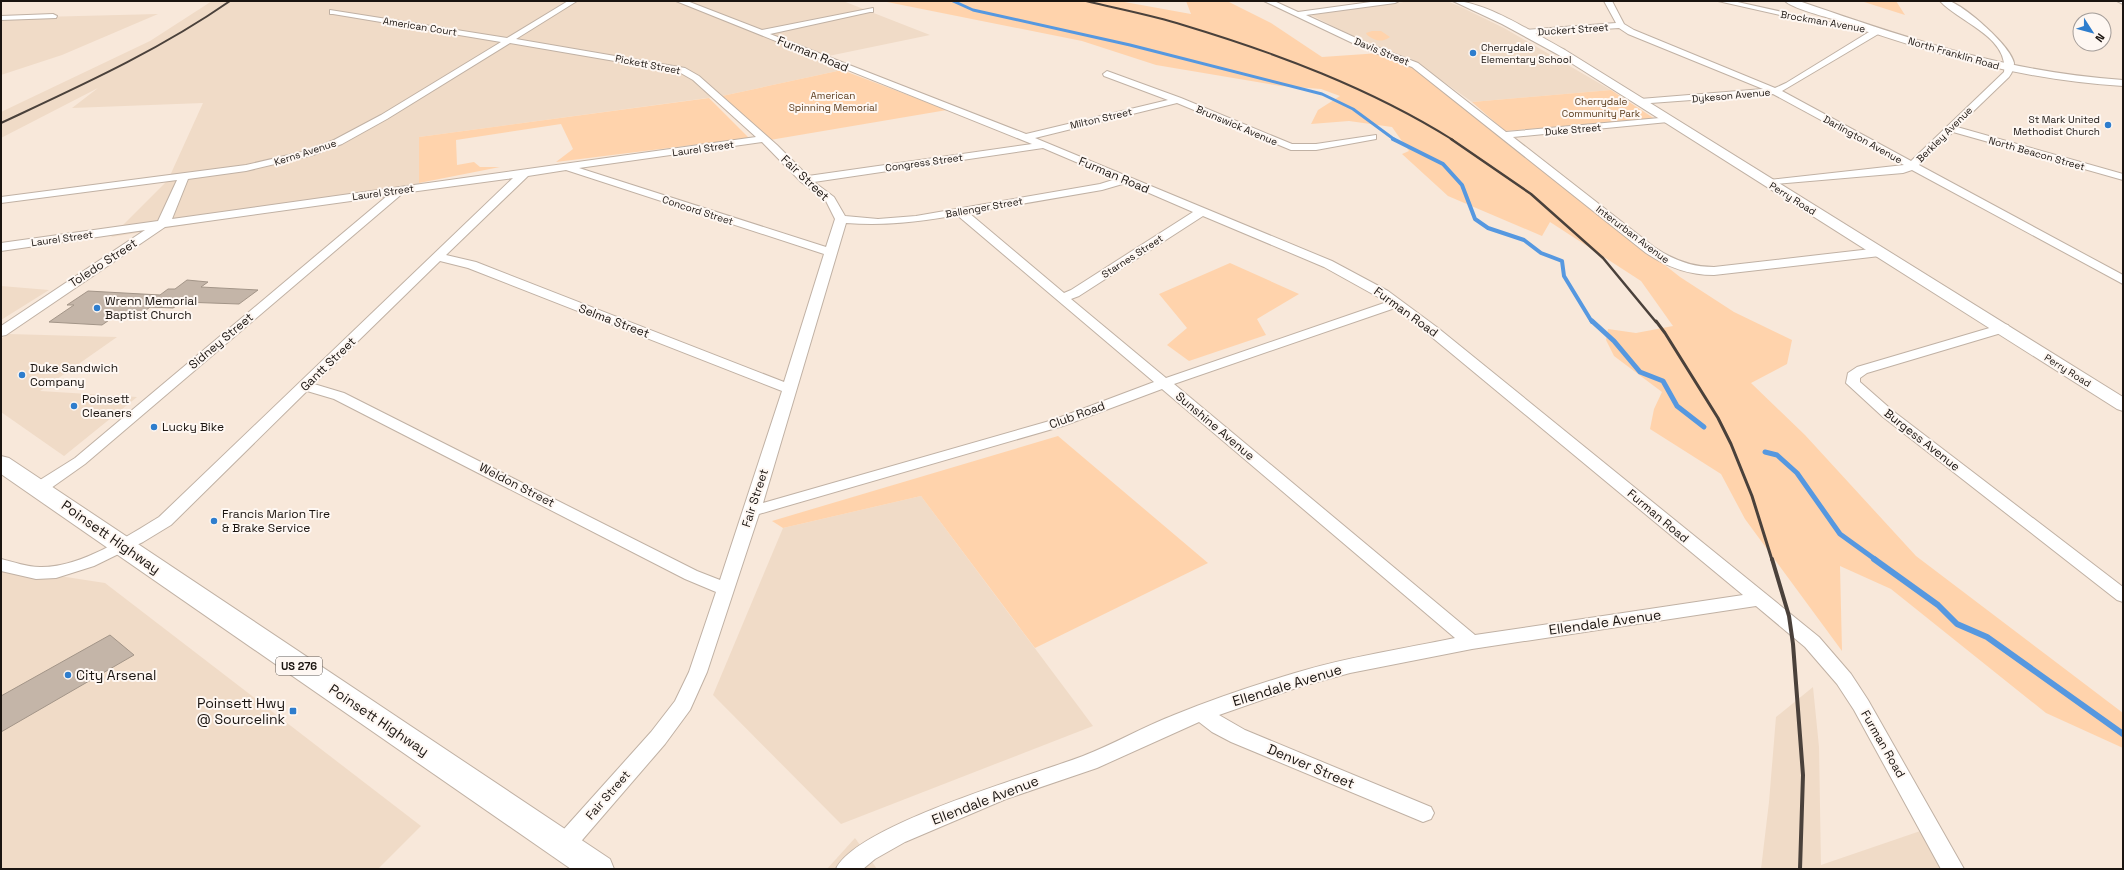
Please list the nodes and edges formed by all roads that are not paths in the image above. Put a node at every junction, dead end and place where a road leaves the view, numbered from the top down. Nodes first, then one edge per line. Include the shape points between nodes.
1 (573, 1) edge
2 (680, 1) edge
3 (1268, 1) edge
4 (1395, 1) edge
5 (1458, 1) edge
6 (1608, 1) edge
7 (1722, 1) edge
8 (1790, 1) edge
9 (1944, 1) edge
10 (870, 10) dead end
11 (333, 12) dead end
12 (1298, 14) junction
13 (53, 16) dead end
14 (1, 18) edge
15 (1621, 25) junction
16 (1877, 31) junction
17 (1525, 32) junction
18 (761, 33) junction
19 (508, 40) junction
20 (2008, 68) junction
21 (1107, 74) dead end
22 (2123, 84) edge
23 (1775, 91) junction
24 (1178, 100) junction
25 (1640, 102) junction
26 (1668, 119) junction
27 (1950, 128) junction
28 (1503, 135) junction
29 (1024, 137) junction
30 (1372, 137) dead end
31 (764, 139) junction
32 (1043, 145) junction
33 (1912, 166) junction
34 (565, 168) junction
35 (526, 172) junction
36 (184, 176) junction
37 (2123, 177) edge
38 (805, 180) junction
39 (1125, 180) junction
40 (1768, 183) junction
41 (400, 190) junction
42 (1, 200) edge
43 (959, 211) junction
44 (1202, 212) junction
45 (841, 219) junction
46 (162, 224) junction
47 (1, 247) edge
48 (1880, 252) junction
49 (832, 253) junction
50 (438, 257) junction
51 (2123, 280) edge
52 (1061, 298) junction
53 (1397, 303) junction
54 (2003, 328) junction
55 (1, 332) edge
56 (1164, 384) junction
57 (306, 386) junction
58 (790, 389) junction
59 (2123, 405) edge
60 (1, 463) edge
61 (38, 489) junction
62 (752, 511) junction
63 (123, 545) junction
64 (1, 565) edge
65 (725, 589) junction
66 (2123, 596) edge
67 (1759, 599) junction
68 (1472, 642) junction
69 (1202, 713) junction
70 (1423, 813) dead end
71 (563, 846) junction
72 (598, 869) edge
73 (847, 869) edge
74 (1953, 869) edge

1 - 19 street, Kerns Avenue
2 - 18 street, Furman Road
3 - 12 street, Davis Street
4 - 12 street
5 - 17 street, Perry Road
6 - 15 street, Darlington Avenue
7 - 16 street, Brockman Avenue via 1828,24
8 - 16 street, North Franklin Road
9 - 20 street via 2002,46 2008,56
10 - 18 street
11 - 19 street, American Court
12 - 28 street, Davis Street via 1366,46 1411,62
13 - 14 street
15 - 17 street, Duckert Street
15 - 23 street, Darlington Avenue via 1636,35
16 - 20 street, North Franklin Road
16 - 23 street, Dykeson Avenue via 1790,85
17 - 25 street, Perry Road
18 - 29 street, Furman Road
19 - 31 street, Pickett Street via 682,70 696,78
19 - 36 street, Kerns Avenue via 384,117 338,142 310,153 275,162
20 - 22 street, North Franklin Road via 2047,76
20 - 27 street, Berkley Avenue via 2001,79
21 - 24 street, Brunswick Avenue
23 - 25 street, Dykeson Avenue
23 - 33 street, Darlington Avenue
24 - 29 street, Milton Street
24 - 30 street, Brunswick Avenue via 1291,147 1316,147
25 - 26 street, Perry Road
26 - 28 street, Duke Street
26 - 40 street, Perry Road
27 - 33 street, Berkley Avenue
27 - 37 street, North Beacon Street
28 - 48 street, Interurban Avenue via 1650,250 1678,266 1698,271 1714,271
29 - 32 street, Furman Road
31 - 34 street, Laurel Street
31 - 38 street, Fair Street
32 - 38 street, Congress Street
32 - 39 street, Furman Road
33 - 40 street, Berkley Avenue via 1903,170
33 - 51 street, Darlington Avenue
34 - 35 street, Laurel Street
34 - 49 street, Concord Street
35 - 41 street, Laurel Street
35 - 50 street, Gantt Street
36 - 42 street, Kerns Avenue
36 - 46 street, Toledo Street via 167,218
38 - 45 street, Fair Street via 830,199
39 - 43 street, Ballenger Street via 1102,187
39 - 44 street, Furman Road
40 - 48 street, Perry Road
41 - 46 street, Laurel Street
41 - 61 street, Sidney Street via 80,461
43 - 45 street, Ballenger Street via 901,220 870,222
43 - 52 street, Sunshine Avenue
44 - 52 street, Starnes Street via 1074,293
44 - 53 street, Furman Road via 1328,264
45 - 49 street, Fair Street
46 - 47 street, Laurel Street
46 - 55 street, Toledo Street
48 - 54 street, Perry Road
49 - 58 street, Fair Street
50 - 57 street, Gantt Street
50 - 58 street, Selma Street via 472,265
52 - 56 street, Sunshine Avenue
53 - 56 street, Club Road
53 - 67 street, Furman Road
54 - 59 street, Perry Road
54 - 66 street, Burgess Avenue via 1862,370 1853,376 1853,383 1888,414
56 - 62 street, Club Road via 1058,423
56 - 68 street, Sunshine Avenue
57 - 63 street, Gantt Street via 175,513
57 - 65 street, Weldon Street via 339,396 692,575
58 - 62 street, Fair Street
60 - 61 highway, Poinsett Highway / US 276
61 - 63 highway, Poinsett Highway / US 276
62 - 65 street, Fair Street
63 - 64 street, Gantt Street via 68,570 39,573
63 - 71 highway, Poinsett Highway / US 276
65 - 71 street, Fair Street via 698,672 683,705 658,738
67 - 68 street, Ellendale Avenue
67 - 74 street, Furman Road via 1812,642 1844,678 1887,748
68 - 69 street, Ellendale Avenue via 1350,666 1296,680
69 - 70 street, Denver Street via 1238,736
69 - 73 street, Ellendale Avenue via 1090,762 1000,793 897,835 867,852
71 - 72 highway, Poinsett Highway / US 276

